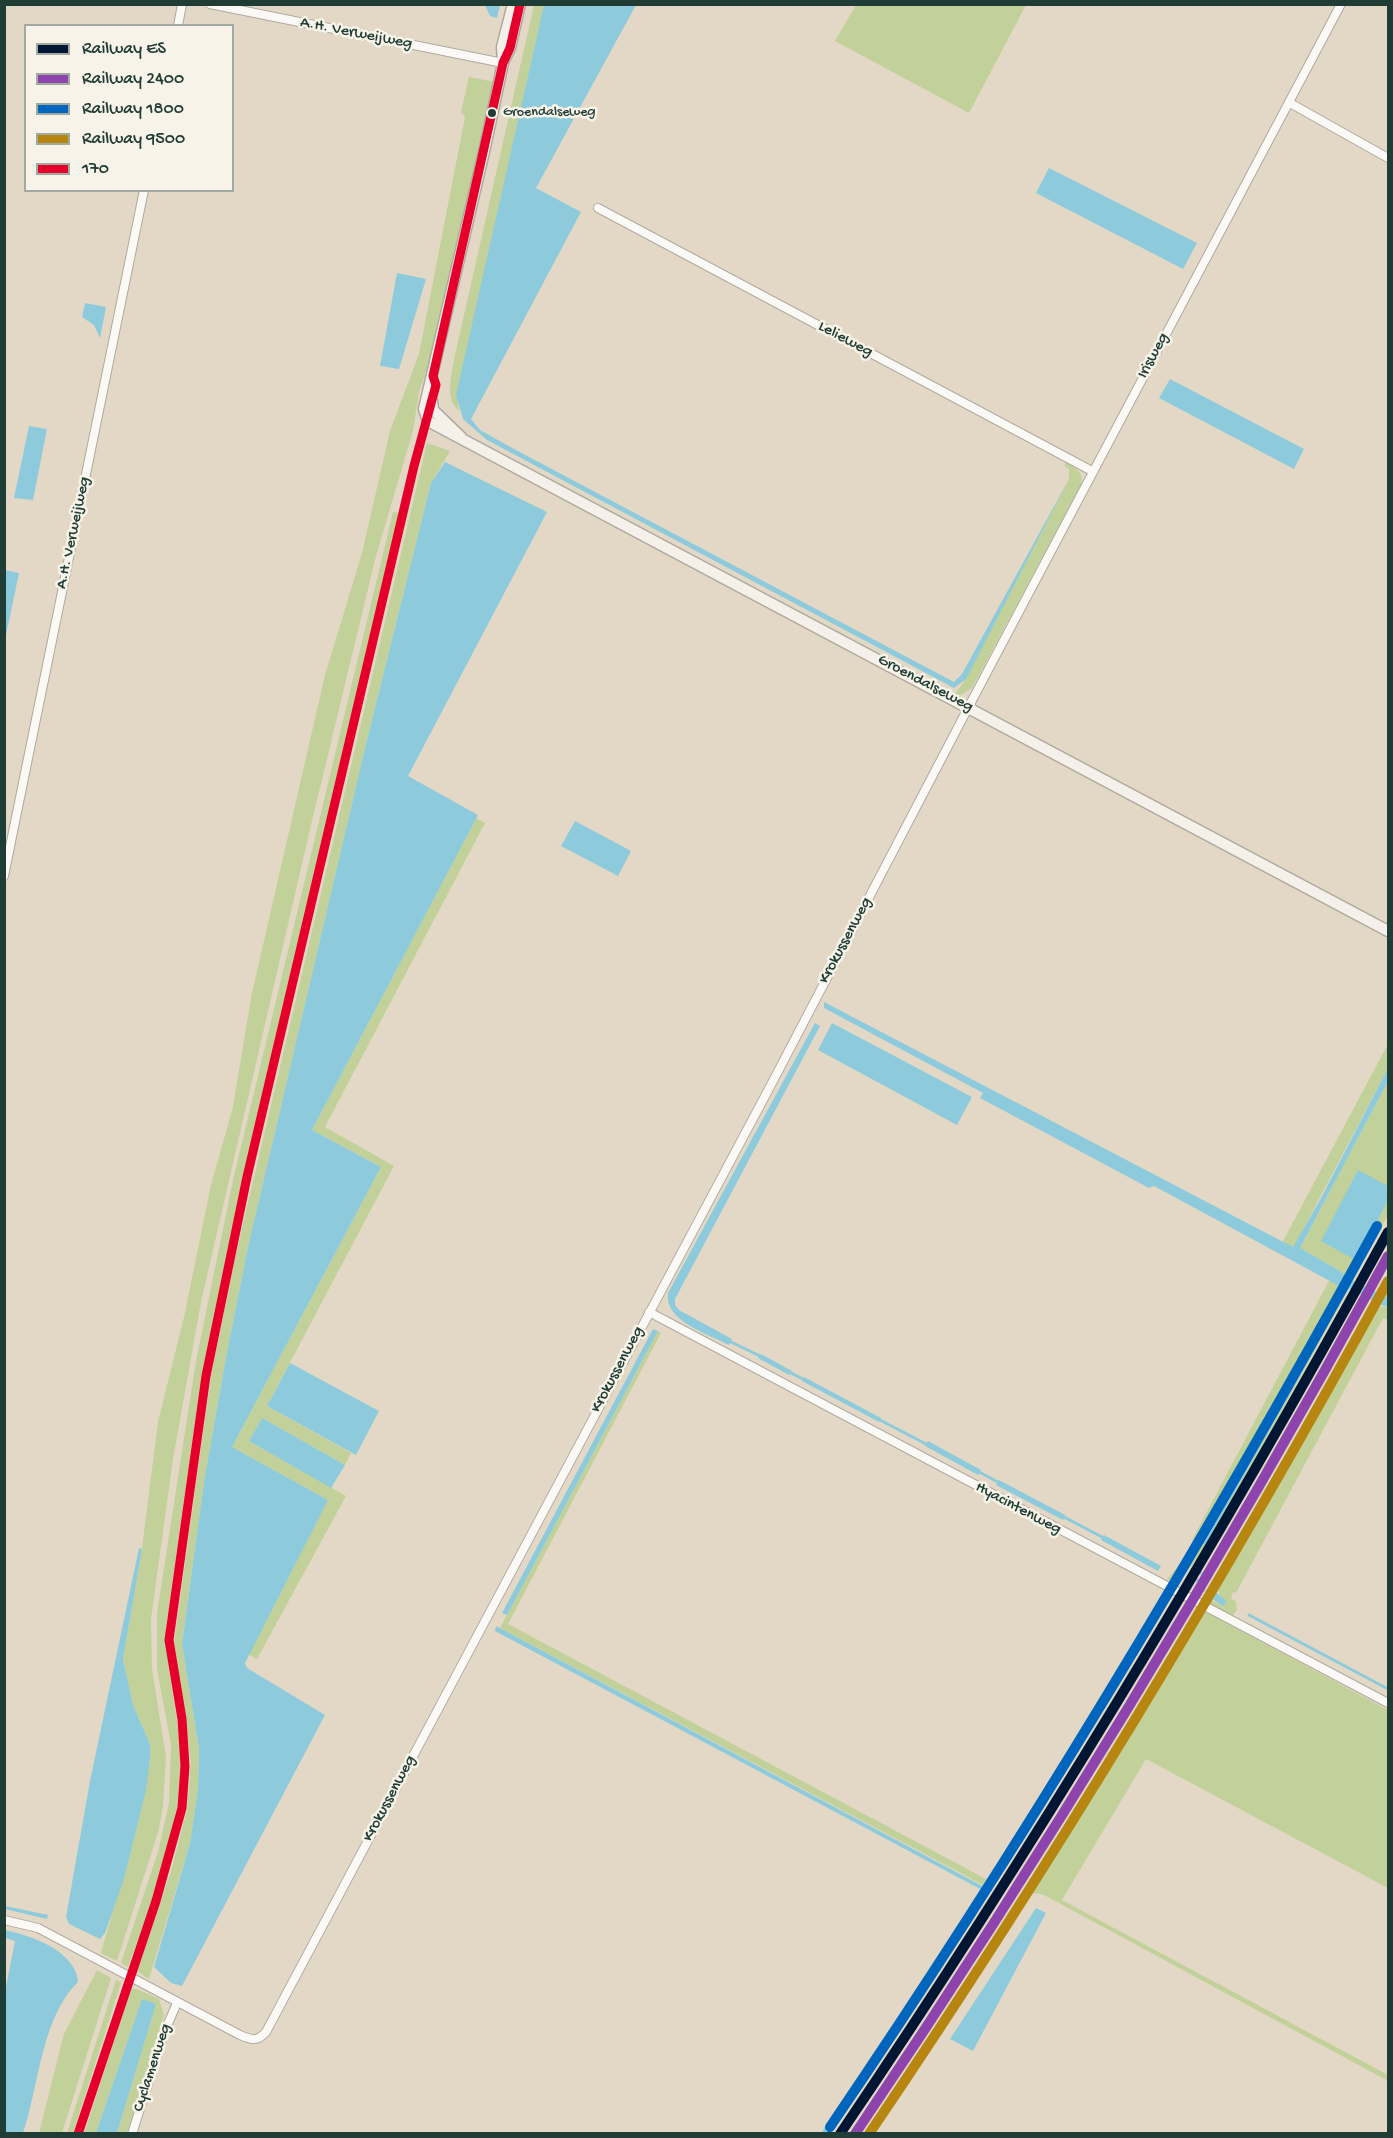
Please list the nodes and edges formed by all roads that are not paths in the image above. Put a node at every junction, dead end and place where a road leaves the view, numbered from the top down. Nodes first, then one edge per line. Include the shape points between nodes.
1 (182, 4) edge
2 (210, 4) edge
3 (513, 4) edge
4 (520, 4) edge
5 (1341, 4) edge
6 (178, 24) edge
7 (503, 63) junction
8 (1290, 103) junction
9 (1389, 158) edge
10 (144, 192) edge
11 (598, 208) dead end
12 (433, 376) junction
13 (432, 401) junction
14 (428, 421) junction
15 (462, 437) junction
16 (1092, 471) junction
17 (968, 708) junction
18 (4, 876) edge
19 (1389, 931) edge
20 (649, 1312) junction
21 (1389, 1703) edge
22 (4, 1920) edge
23 (177, 2003) junction
24 (132, 2133) edge

1 - 6 street
2 - 7 street, A.H. Verweijweg
3 - 7 street via 502,47
4 - 7 street
5 - 8 street, Irisweg
7 - 12 street
8 - 9 street
8 - 16 street, Irisweg
10 - 18 street, A.H. Verweijweg
11 - 16 street, Lelieweg
12 - 13 street via 436,385
12 - 14 street via 424,409
13 - 14 street
13 - 15 street, Groendalseweg via 433,410
14 - 15 street, Groendalseweg
15 - 17 street, Groendalseweg
16 - 17 street, Irisweg
17 - 19 street, Groendalseweg
17 - 20 street, Krokussenweg
20 - 21 street, Hyacintenweg
20 - 23 street, Krokussenweg via 266,2032 260,2039 252,2040
22 - 23 street via 38,1928
23 - 24 street, Cyclamenweg

